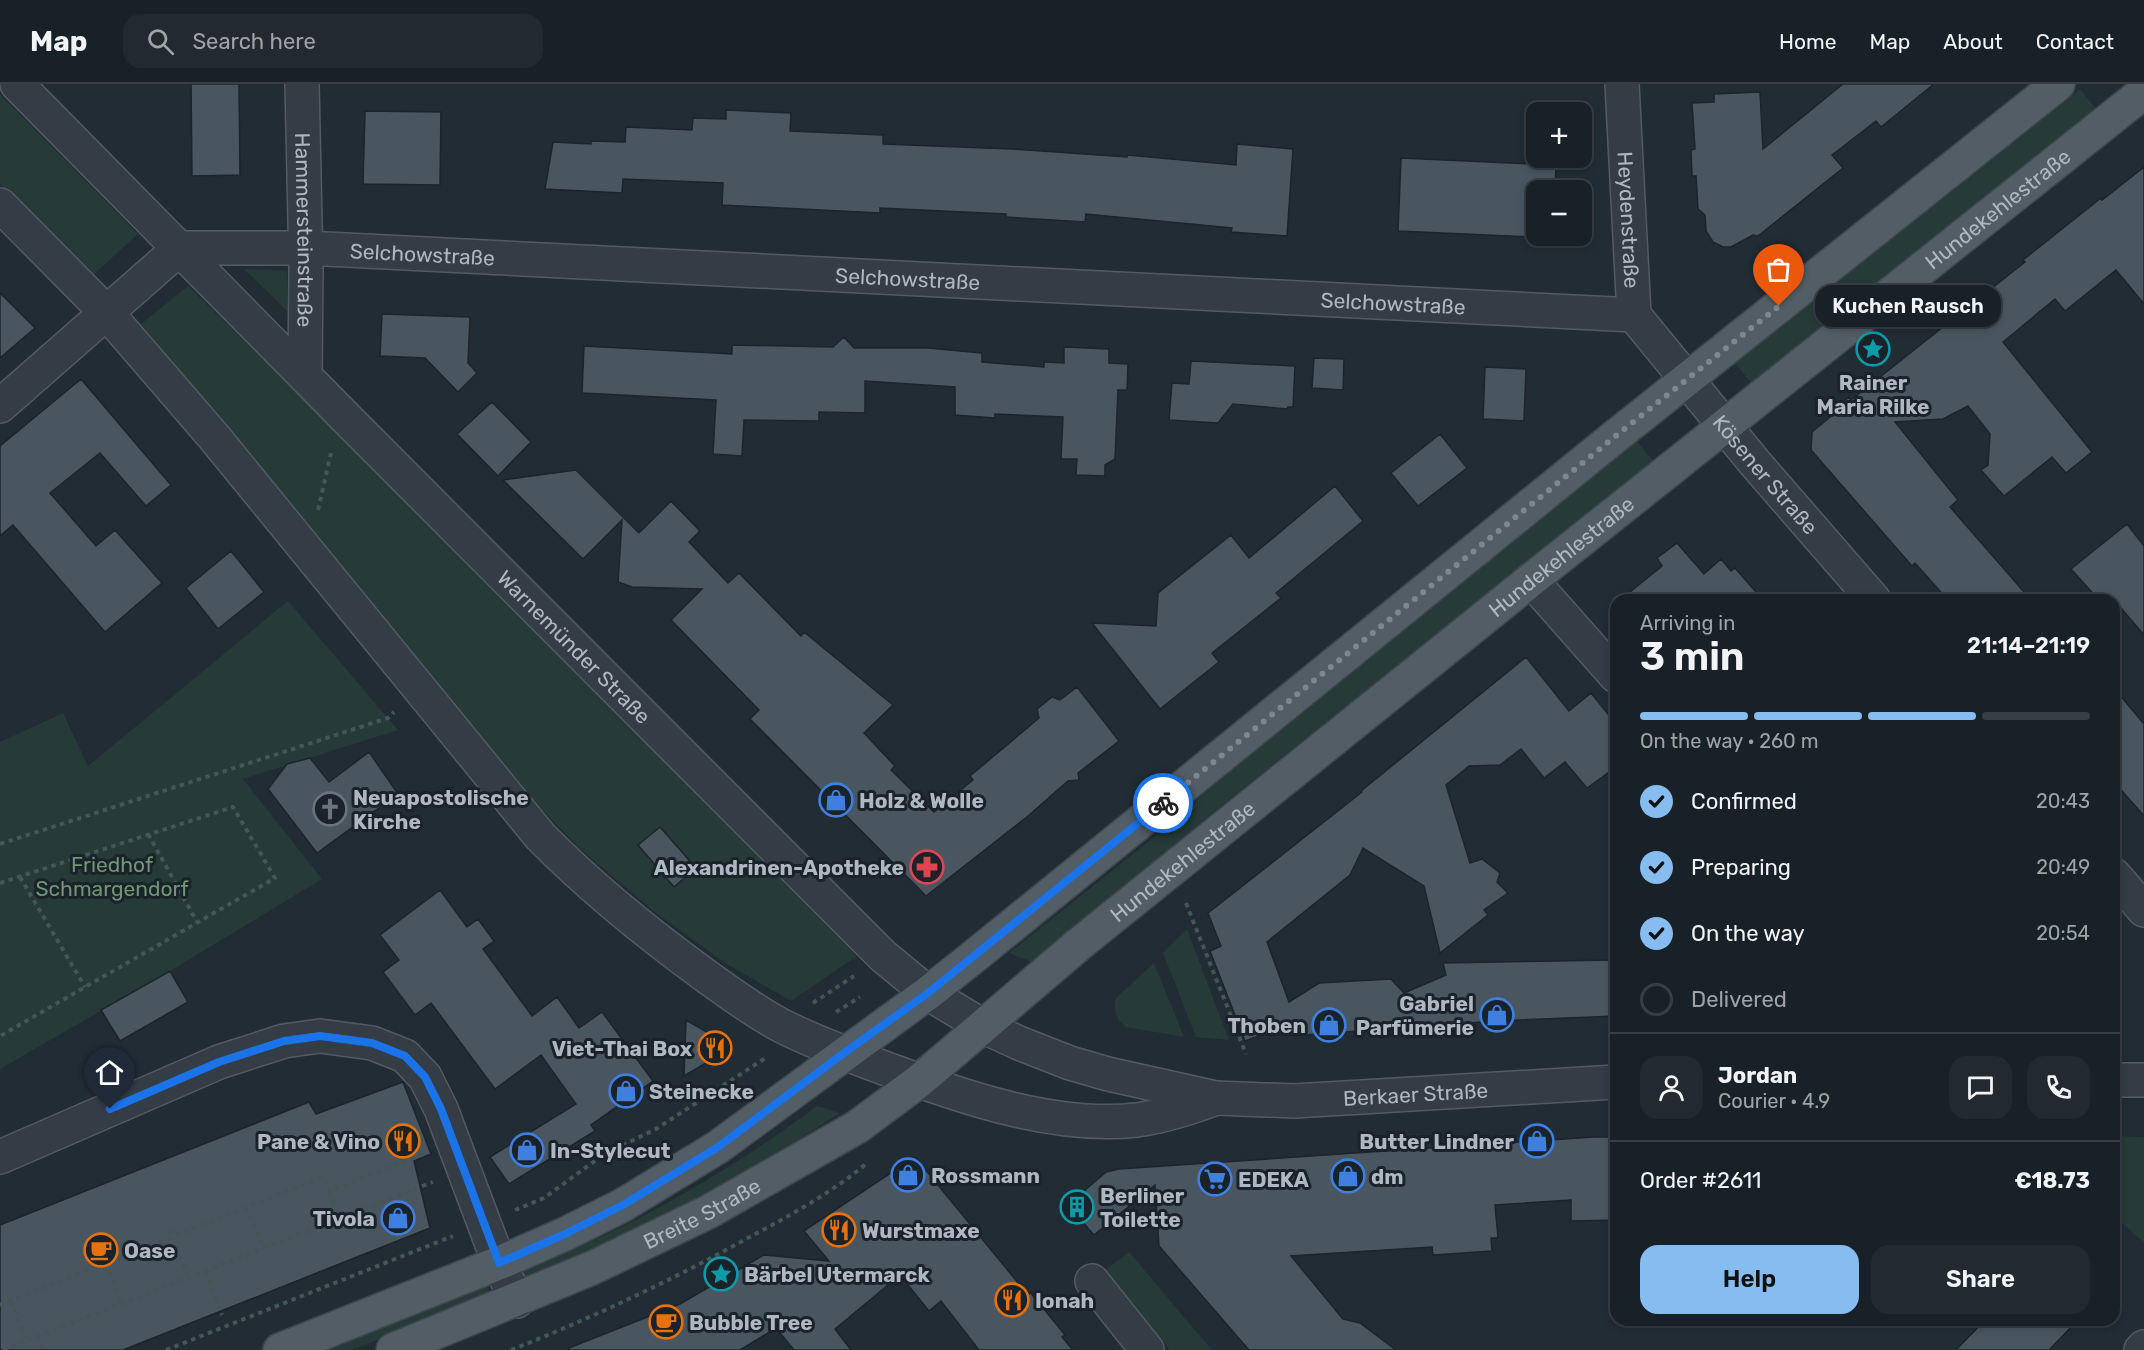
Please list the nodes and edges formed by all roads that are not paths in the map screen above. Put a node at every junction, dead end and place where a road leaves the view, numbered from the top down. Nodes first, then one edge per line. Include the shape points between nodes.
1 (17, 84) edge
2 (302, 84) edge
3 (1622, 84) edge
4 (2058, 84) edge
5 (2144, 92) edge
6 (0, 205) edge
7 (180, 248) junction
8 (306, 248) junction
9 (107, 313) junction
10 (1634, 315) junction
11 (1660, 347) joint
12 (305, 376) junction
13 (1687, 380) junction
14 (0, 406) edge
15 (1724, 426) junction
16 (1531, 580) junction
17 (1869, 594) edge
18 (1610, 669) edge
19 (2120, 882) edge
20 (2144, 910) edge
21 (928, 993) junction
22 (984, 1027) junction
23 (844, 1053) junction
24 (2120, 1080) edge
25 (2144, 1080) edge
26 (919, 1081) junction
27 (1610, 1082) edge
28 (1216, 1098) junction
29 (0, 1156) edge
30 (499, 1263) junction
31 (1092, 1281) dead end
32 (517, 1301) junction
33 (280, 1350) edge
34 (393, 1350) edge
35 (1147, 1350) edge

1 - 7 street, Warnemünder Straße
2 - 8 street, Hammersteinstraße
3 - 10 street, Heydenstraße
4 - 13 main road
5 - 15 main road, Hundekehlestraße
6 - 9 street
7 - 8 street, Selchowstraße
7 - 9 street
7 - 12 street, Warnemünder Straße
8 - 10 street, Selchowstraße
8 - 12 street, Hammersteinstraße
9 - 14 street
9 - 23 street via 214,437 509,800 577,874 660,943 728,992 780,1025
10 - 11 street, Heydenstraße
11 - 13 street, Kösener Straße
12 - 21 street, Warnemünder Straße via 883,956
13 - 15 street, Kösener Straße
13 - 21 main road
15 - 16 main road, Hundekehlestraße
15 - 17 street, Kösener Straße
16 - 18 street
16 - 22 main road, Hundekehlestraße via 1078,945
19 - 20 street
21 - 22 street, Warnemünder Straße
21 - 23 main road, Breite Straße
22 - 26 main road, Breite Straße
22 - 28 street, Berkaer Straße via 1070,1063
23 - 26 street, Berkaer Straße
23 - 30 main road, Breite Straße via 718,1147 623,1205
24 - 25 street
26 - 28 street, Berkaer Straße via 997,1106 1074,1119 1137,1120
26 - 32 main road, Breite Straße via 848,1132 708,1212
27 - 28 street, Berkaer Straße via 1294,1101
29 - 30 street via 219,1062 284,1041 320,1036 372,1043 405,1056 425,1077 441,1109
30 - 32 street
30 - 33 main road, Breite Straße
31 - 35 street
32 - 34 main road, Breite Straße

